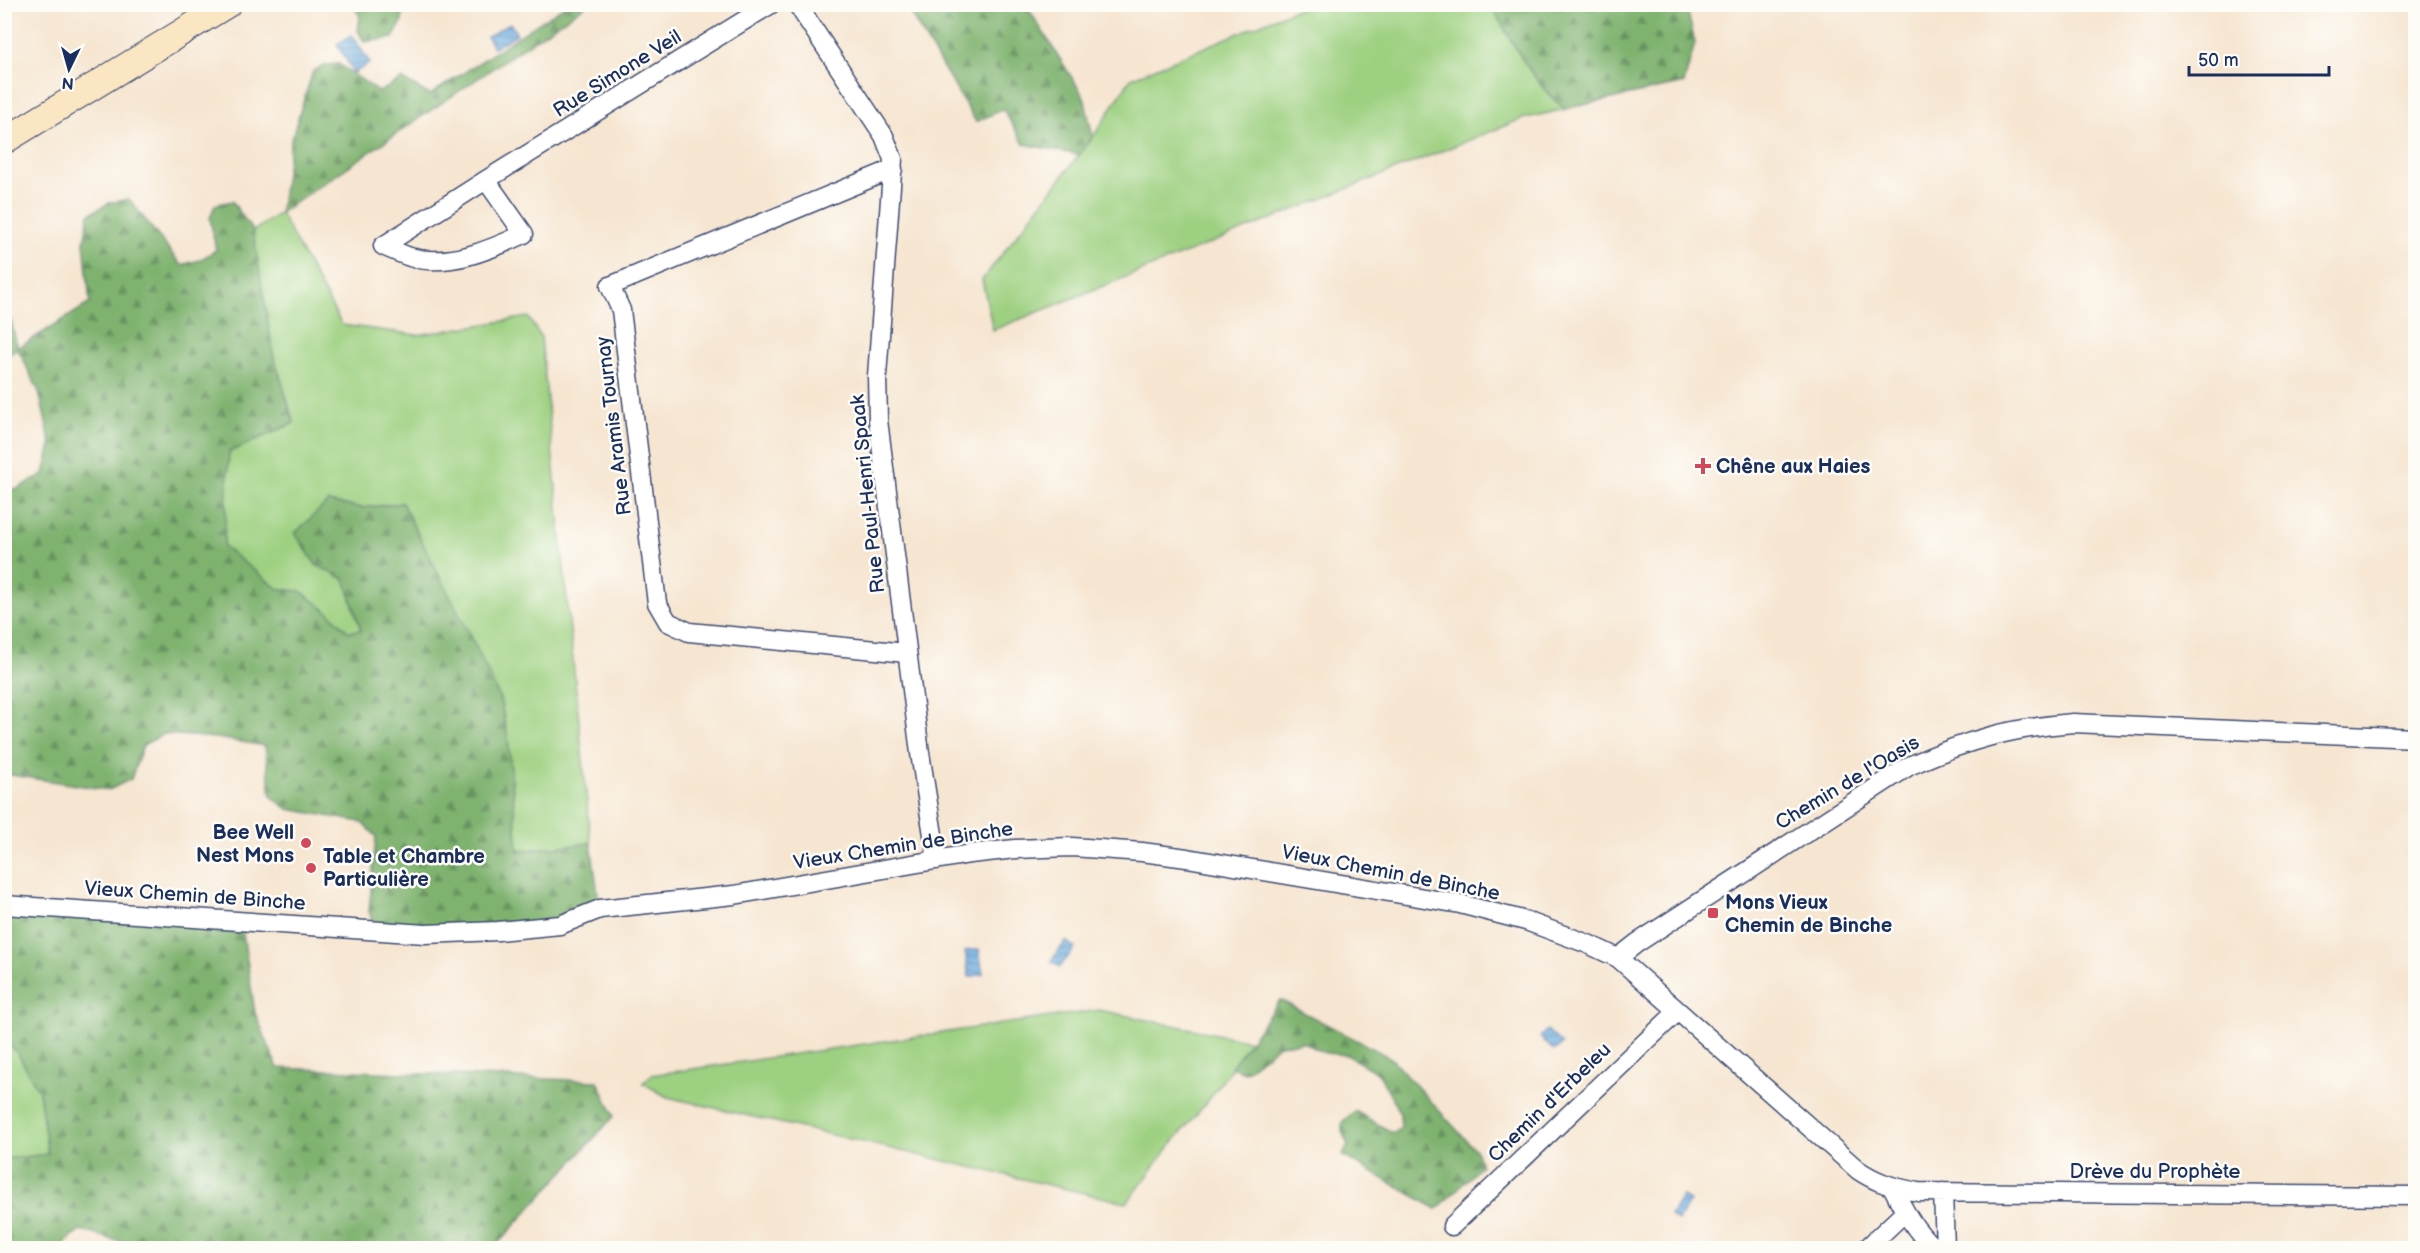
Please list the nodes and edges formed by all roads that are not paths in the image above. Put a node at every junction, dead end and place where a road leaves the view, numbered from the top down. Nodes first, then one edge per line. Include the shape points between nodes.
1 (228, 4) edge
2 (771, 4) edge
3 (797, 4) edge
4 (4, 141) edge
5 (893, 170) junction
6 (486, 180) junction
7 (907, 653) junction
8 (2415, 738) edge
9 (937, 860) junction
10 (4, 905) edge
11 (1618, 958) junction
12 (1678, 1011) junction
13 (1893, 1188) junction
14 (1943, 1192) junction
15 (2415, 1196) edge
16 (1905, 1212) junction
17 (1452, 1226) dead end
18 (1868, 1248) edge
19 (1934, 1248) edge
20 (1945, 1248) edge

1 - 4 main road
2 - 6 street, Rue Simone Veil
3 - 5 street, Rue Paul-Henri Spaak via 884,136
5 - 7 street, Rue Paul-Henri Spaak via 877,376 878,420
5 - 7 street, Rue Aramis Tournay via 610,286 621,310 657,603 668,622 689,632
6 - 6 street, Rue Simone Veil via 420,222 383,246 411,257 438,260 495,248 524,234
7 - 9 street, Rue Paul-Henri Spaak
8 - 11 street, Chemin de l'Oasis via 2073,723 2000,733 1955,746 1909,766
9 - 10 street, Vieux Chemin de Binche via 734,895 600,909 560,925 498,931 425,934
9 - 11 street, Vieux Chemin de Binche via 1015,849 1072,847 1176,856 1461,904 1526,921
11 - 12 street, Vieux Chemin de Binche
12 - 13 street, Vieux Chemin de Binche via 1858,1170
12 - 17 street, Chemin d'Erbeleu
13 - 14 street, Drève du Prophète
13 - 16 street
14 - 15 street, Drève du Prophète
14 - 20 street
16 - 18 street
16 - 19 street via 1920,1236

